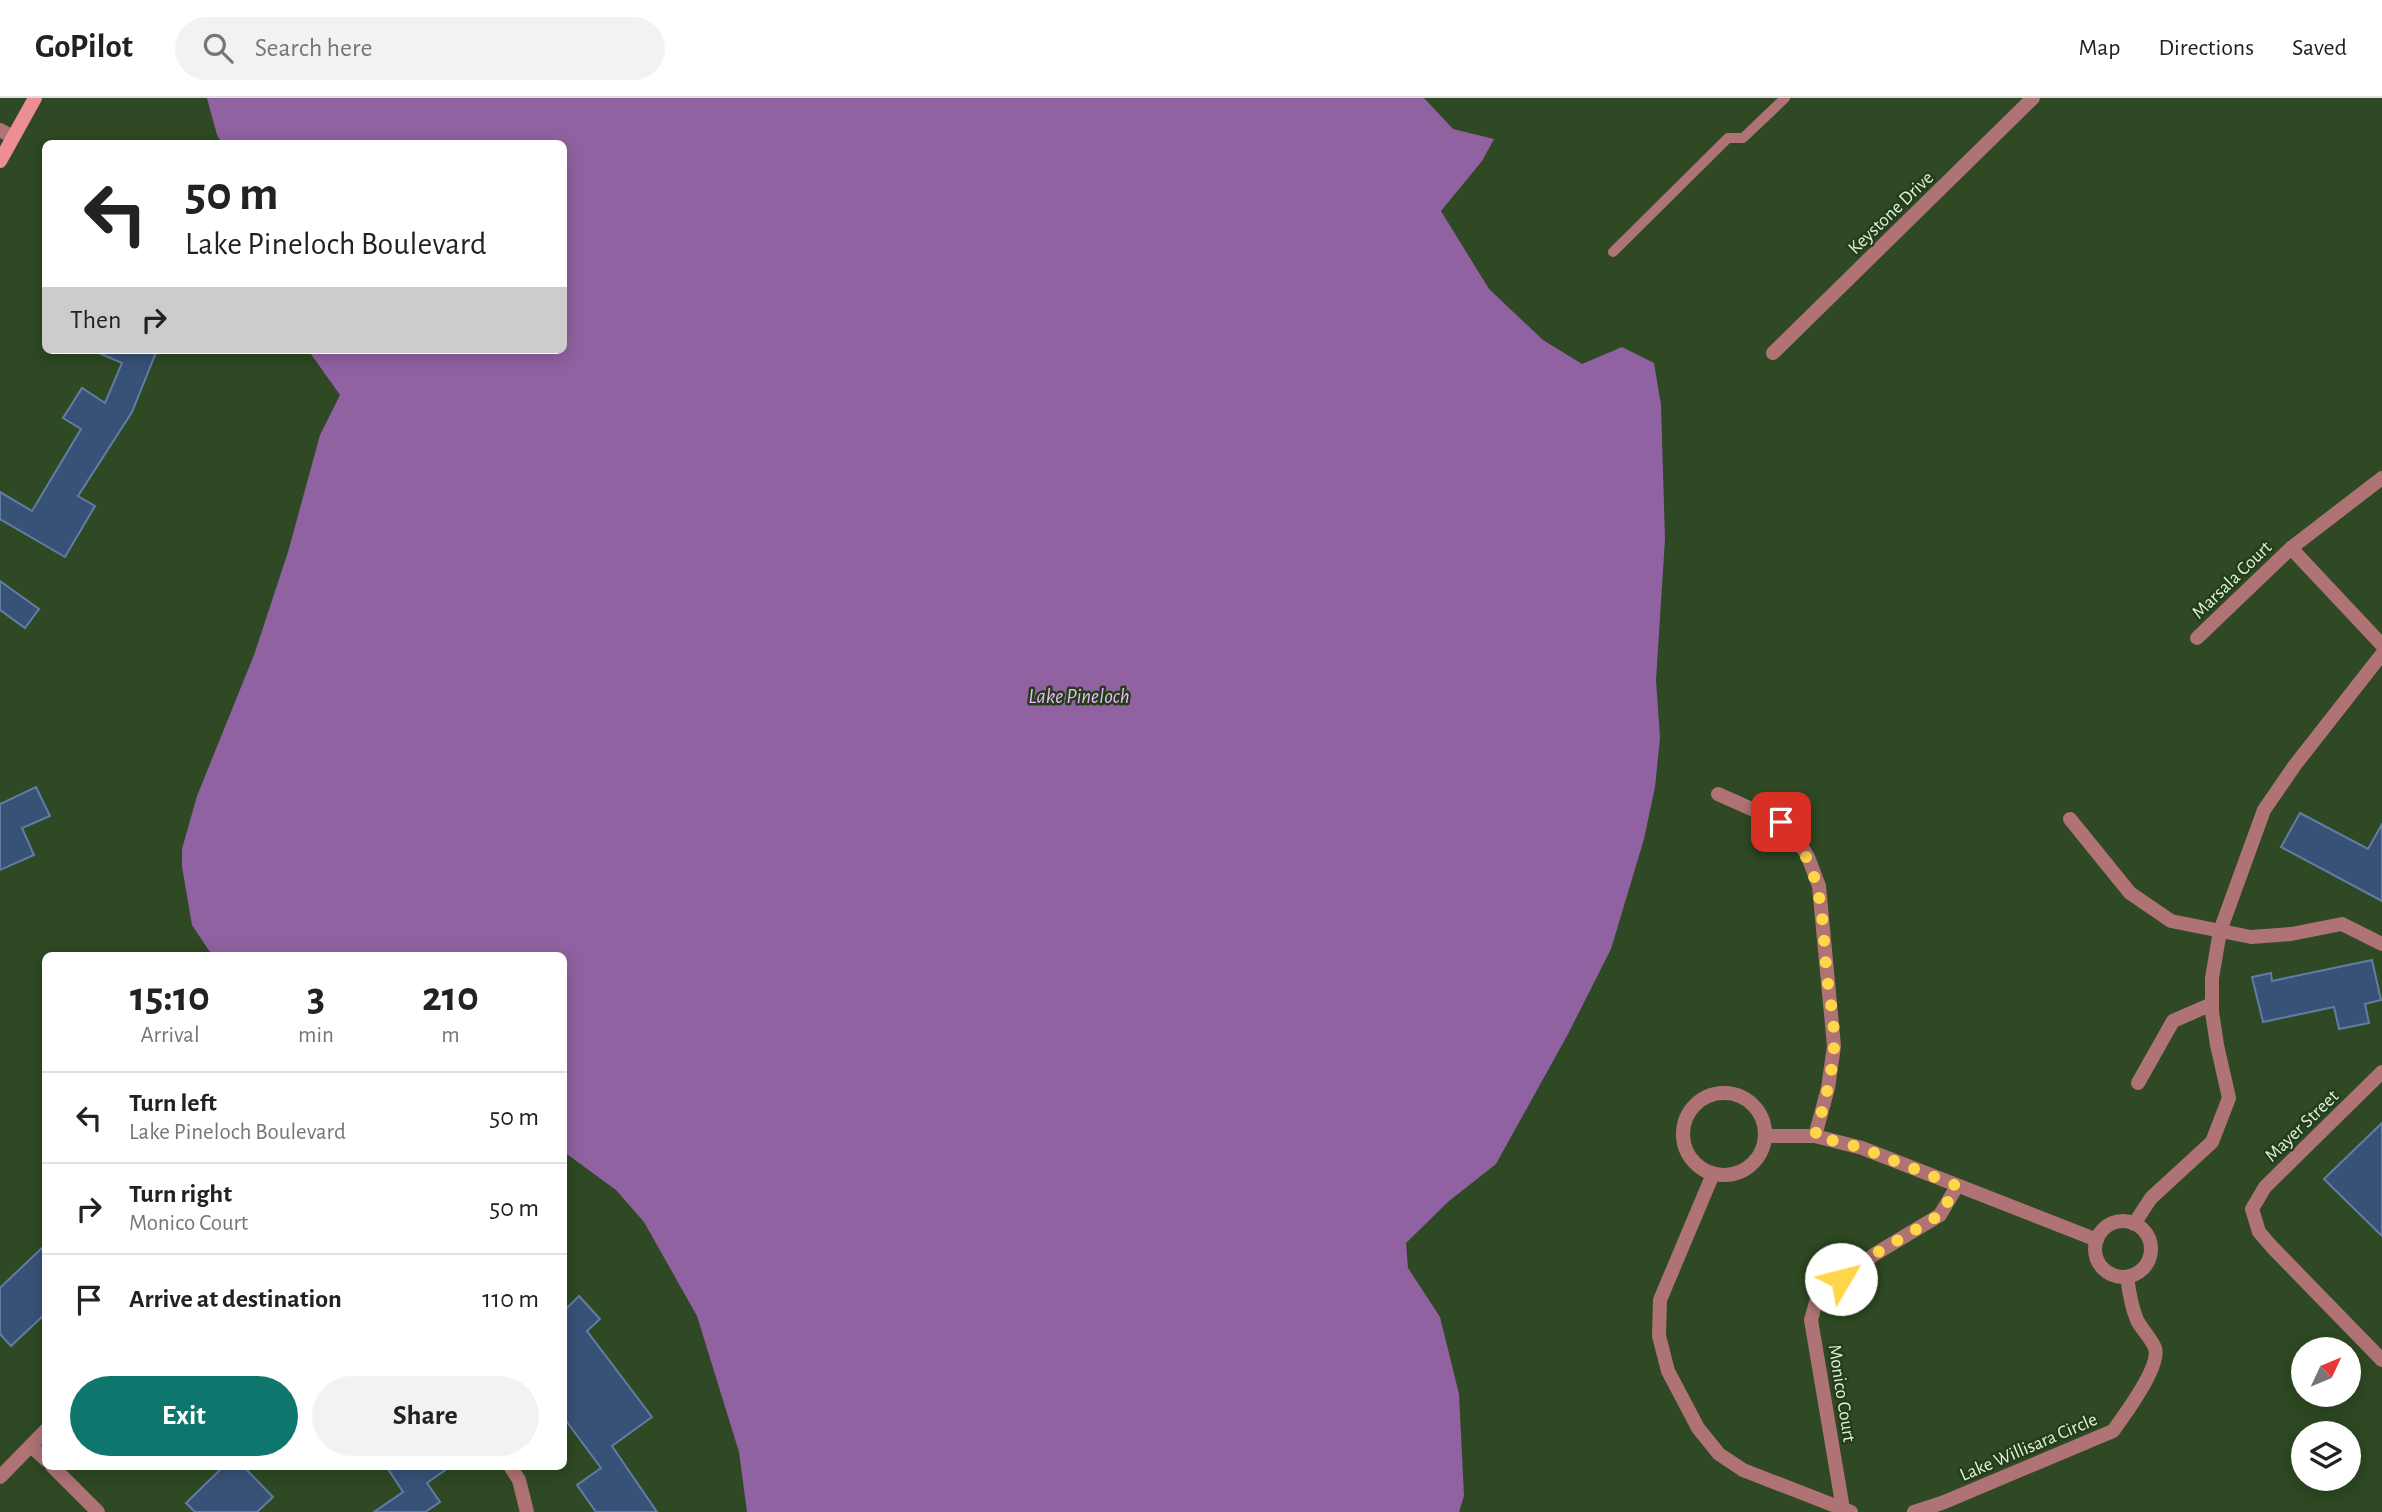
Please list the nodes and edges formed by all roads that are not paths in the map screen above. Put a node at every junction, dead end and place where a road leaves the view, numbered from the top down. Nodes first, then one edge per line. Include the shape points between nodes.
1 (35, 98) edge
2 (1784, 98) edge
3 (2034, 98) edge
4 (6, 133) edge
5 (0, 161) edge
6 (1613, 252) dead end
7 (1773, 353) dead end
8 (2382, 478) edge
9 (2291, 548) junction
10 (2197, 638) dead end
11 (2382, 645) edge
12 (2382, 654) edge
13 (1718, 794) dead end
14 (2070, 819) dead end
15 (2220, 931) junction
16 (2382, 944) edge
17 (2212, 1004) junction
18 (2382, 1072) edge
19 (2138, 1083) dead end
20 (1766, 1136) junction
21 (1815, 1136) junction
22 (1713, 1174) junction
23 (1957, 1186) junction
24 (2134, 1224) junction
25 (2097, 1240) junction
26 (2127, 1277) junction
27 (2382, 1360) edge
28 (42, 1434) edge
29 (31, 1446) junction
30 (42, 1456) edge
31 (56, 1470) edge
32 (513, 1470) edge
33 (0, 1477) edge
34 (1847, 1510) edge
35 (98, 1512) edge
36 (527, 1512) edge
37 (1914, 1512) edge

1 - 4 street
2 - 6 lane via 1744,138 1728,138
3 - 7 street, Keystone Drive
4 - 5 street
8 - 9 street, Marsala Court
9 - 10 street, Marsala Court
9 - 11 street, Marsala Court
12 - 15 street via 2264,810
13 - 21 street via 1781,822 1808,857 1819,886 1834,1046
14 - 15 street via 2130,893 2171,921
15 - 16 street via 2251,937 2342,924
15 - 17 street
17 - 19 street via 2173,1021
17 - 24 street via 2229,1098 2212,1142 2151,1198
18 - 27 street, Mayer Street via 2265,1187 2252,1209 2259,1231 2272,1247
20 - 21 street
20 - 22 street via 1761,1154 1748,1168 1727,1176
20 - 22 street via 1757,1108 1741,1096 1713,1094 1700,1101 1689,1111 1683,1138 1692,1160
21 - 23 street via 1862,1148
22 - 34 street via 1660,1300 1660,1336 1668,1371 1698,1428 1720,1454 1743,1470
23 - 25 street
23 - 34 street, Monico Court via 1940,1215 1875,1254 1815,1302 1811,1320
24 - 25 street via 2116,1223
24 - 26 street via 2149,1239 2150,1258 2144,1268
25 - 26 street via 2102,1268
26 - 37 street, Lake Willisara Circle via 2138,1321 2155,1350 2155,1360 2113,1431
28 - 29 street
29 - 30 street
29 - 33 street
31 - 35 street
32 - 36 street

